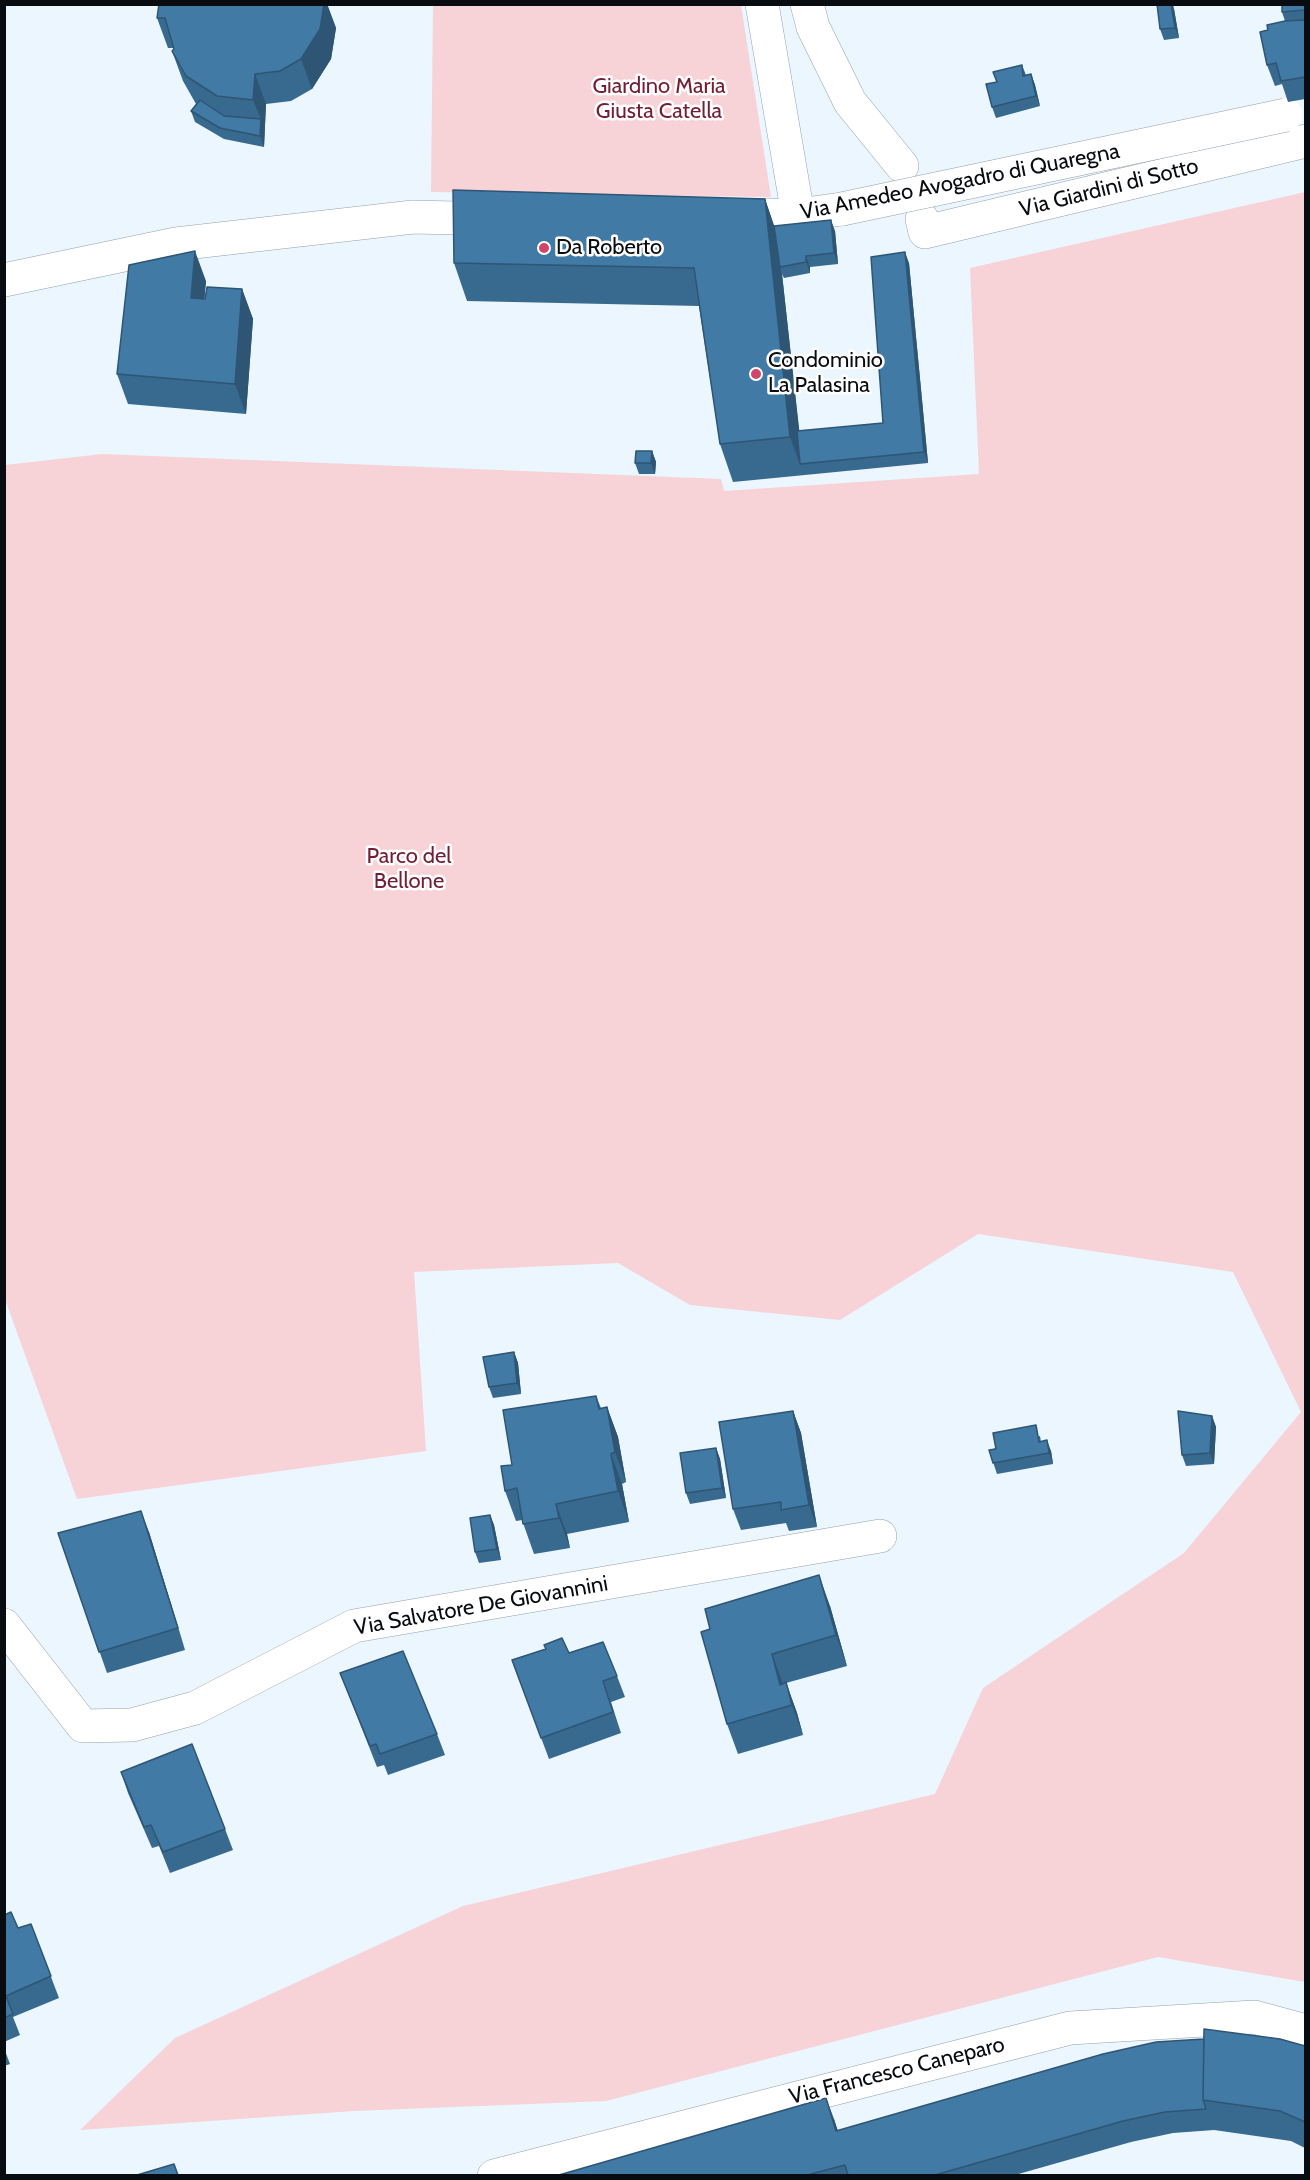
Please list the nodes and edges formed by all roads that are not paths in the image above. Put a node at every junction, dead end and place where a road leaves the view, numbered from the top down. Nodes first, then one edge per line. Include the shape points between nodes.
1 (762, 4) edge
2 (807, 4) edge
3 (1296, 113) edge
4 (1305, 141) edge
5 (902, 166) dead end
6 (798, 215) junction
7 (694, 217) edge
8 (524, 219) edge
9 (922, 219) dead end
10 (4, 280) edge
11 (880, 1536) dead end
12 (4, 1625) edge
13 (1305, 2031) edge
14 (494, 2175) edge

1 - 6 street
2 - 5 street via 813,27 850,102
3 - 6 street, Via Amedeo Avogadro di Quaregna, bridge
4 - 9 street, Via Giardini di Sotto via 925,232
6 - 7 street, Via Amedeo Avogadro di Quaregna
8 - 10 street via 413,217 176,244
11 - 12 street, Via Salvatore De Giovannini via 354,1626 195,1708 132,1725 83,1726
13 - 14 street, Via Francesco Caneparo via 1254,2017 1070,2028

